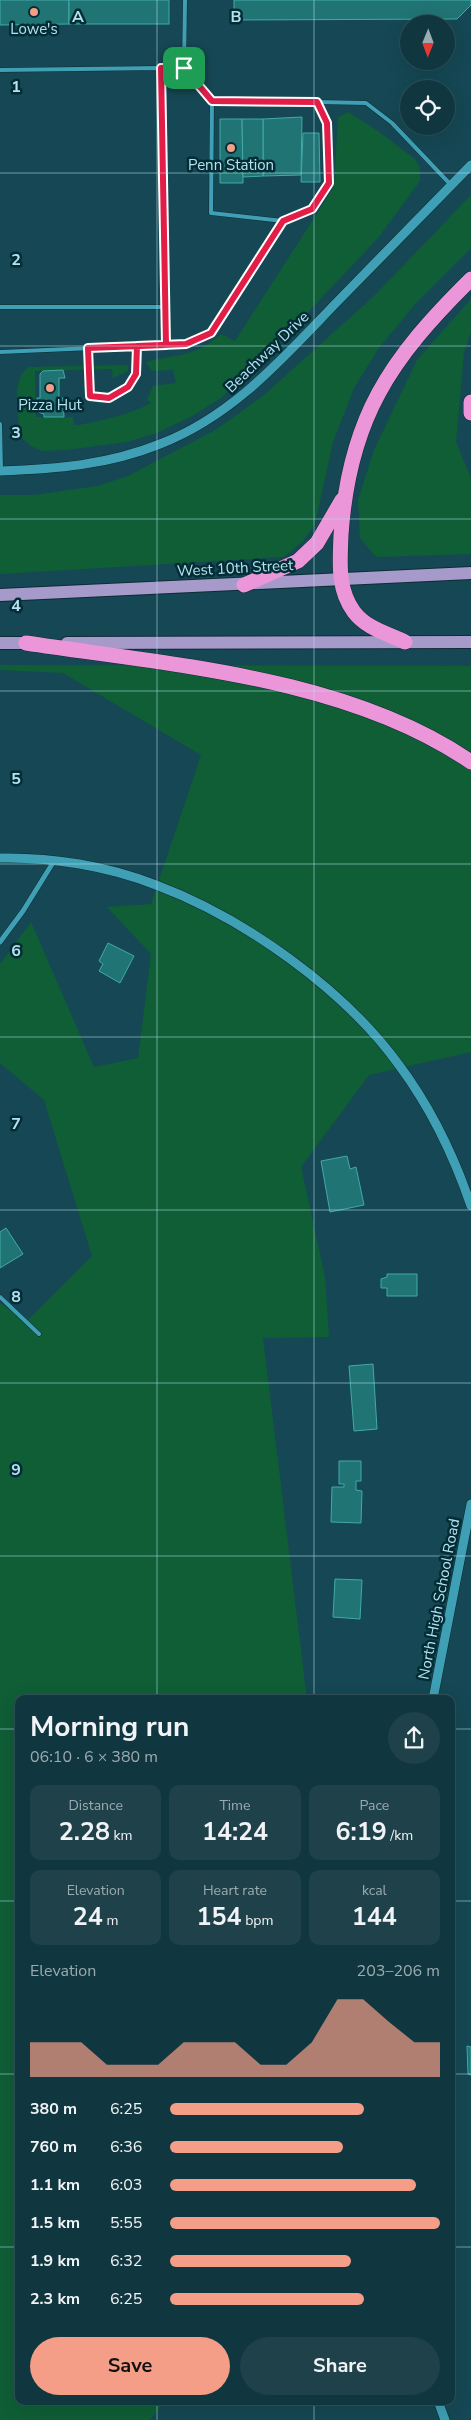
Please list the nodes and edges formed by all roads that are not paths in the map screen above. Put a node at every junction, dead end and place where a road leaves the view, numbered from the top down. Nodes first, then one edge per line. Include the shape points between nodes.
1 (185, 0) edge
2 (161, 68) junction
3 (184, 68) junction
4 (0, 70) edge
5 (212, 101) junction
6 (317, 102) junction
7 (471, 164) edge
8 (450, 186) junction
9 (283, 221) junction
10 (471, 279) edge
11 (0, 307) edge
12 (165, 307) junction
13 (166, 345) junction
14 (137, 346) junction
15 (88, 348) junction
16 (0, 352) edge
17 (471, 402) edge
18 (471, 413) edge
19 (0, 424) edge
20 (0, 471) edge
21 (344, 497) junction
22 (471, 573) edge
23 (341, 580) junction
24 (244, 585) junction
25 (0, 595) edge
26 (405, 642) junction
27 (471, 642) edge
28 (0, 643) edge
29 (26, 643) junction
30 (471, 762) edge
31 (0, 858) edge
32 (54, 861) junction
33 (0, 942) edge
34 (471, 1206) edge
35 (0, 1298) edge
36 (39, 1334) dead end
37 (471, 1504) edge
38 (434, 1695) edge
39 (439, 2405) edge
40 (445, 2420) edge

1 - 3 lane
2 - 3 lane
2 - 4 lane
2 - 12 lane
3 - 5 lane
5 - 6 lane
5 - 9 lane via 211,214
6 - 8 lane via 366,104 392,123
6 - 9 lane via 327,123 329,183 312,209
7 - 8 street, Beachway Drive
8 - 20 street, Beachway Drive via 257,384 211,418 161,444 105,462
9 - 13 lane via 211,333 186,344
10 - 21 highway via 413,339 394,365 365,420
11 - 12 lane
12 - 13 lane
13 - 14 lane
14 - 15 lane
14 - 15 lane via 136,374 128,387 109,398 90,396
15 - 16 lane
17 - 18 highway
19 - 20 lane
21 - 23 highway
21 - 24 highway via 308,553 288,567
22 - 23 main road, West 10th Street
23 - 24 main road, West 10th Street
23 - 26 highway via 347,600 361,619 381,633
24 - 25 main road, West 10th Street
26 - 27 main road
26 - 29 main road
28 - 29 main road
29 - 30 highway via 248,678 308,692 394,720
31 - 32 street
32 - 33 street
32 - 34 street via 109,870 156,885 227,919 310,974 374,1034 410,1080 444,1140
35 - 36 lane
37 - 38 street, North High School Road
39 - 40 street

